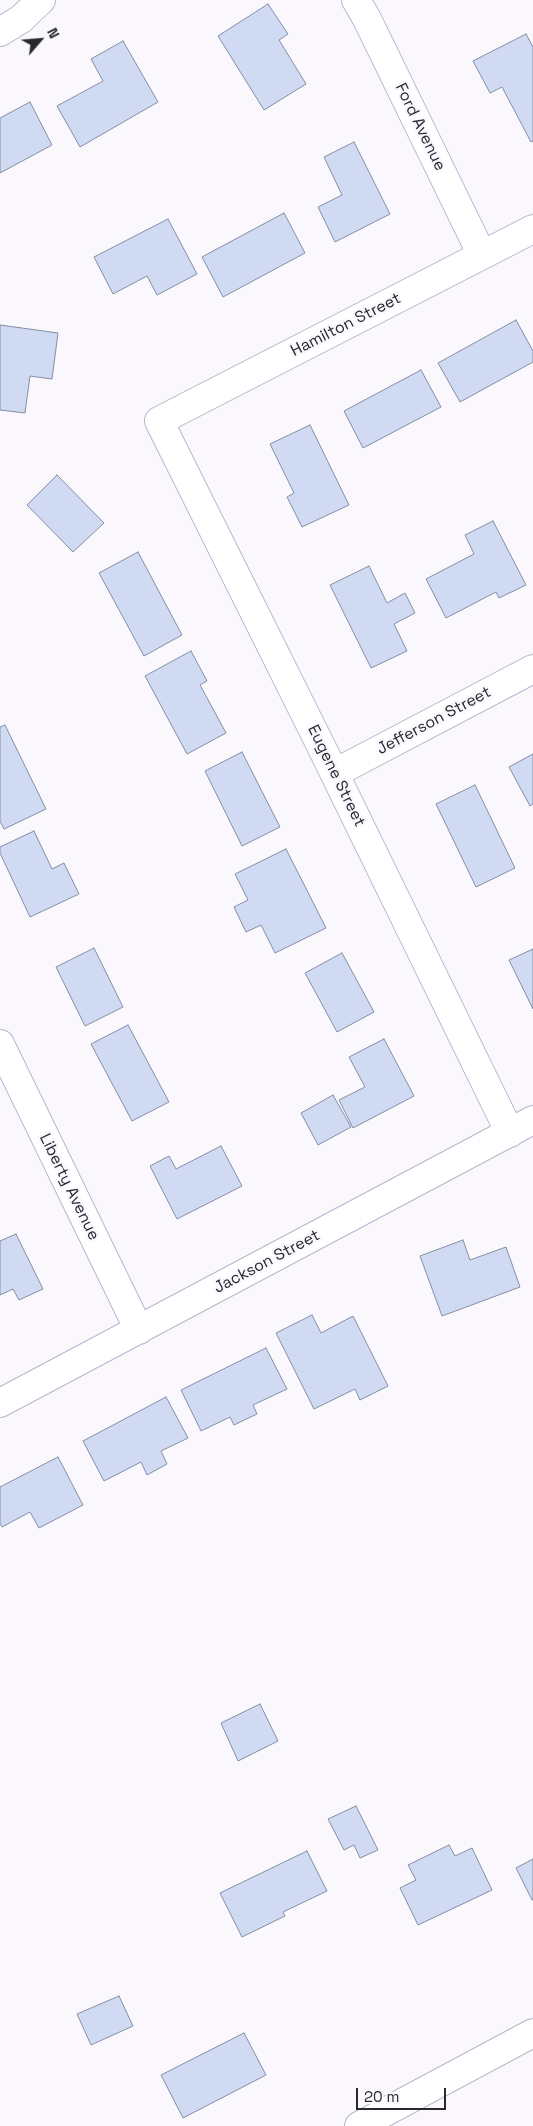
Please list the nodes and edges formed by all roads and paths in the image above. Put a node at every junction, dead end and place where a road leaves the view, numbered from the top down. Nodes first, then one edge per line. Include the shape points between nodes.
1 (41, 0) edge
2 (356, 0) edge
3 (0, 32) edge
4 (533, 229) edge
5 (482, 255) junction
6 (159, 421) joint
7 (533, 669) edge
8 (334, 773) junction
9 (0, 1044) edge
10 (521, 1126) edge
11 (139, 1330) junction
12 (0, 1404) edge
13 (533, 2033) edge
14 (365, 2125) edge

1 - 3 street via 21,19
2 - 5 street, Ford Avenue
4 - 5 street, Hamilton Street
5 - 6 street, Hamilton Street
6 - 8 street, Eugene Street
7 - 8 street, Jefferson Street
8 - 10 street, Eugene Street
9 - 11 street, Liberty Avenue
10 - 11 street, Jackson Street
11 - 12 street, Jackson Street
13 - 14 street

